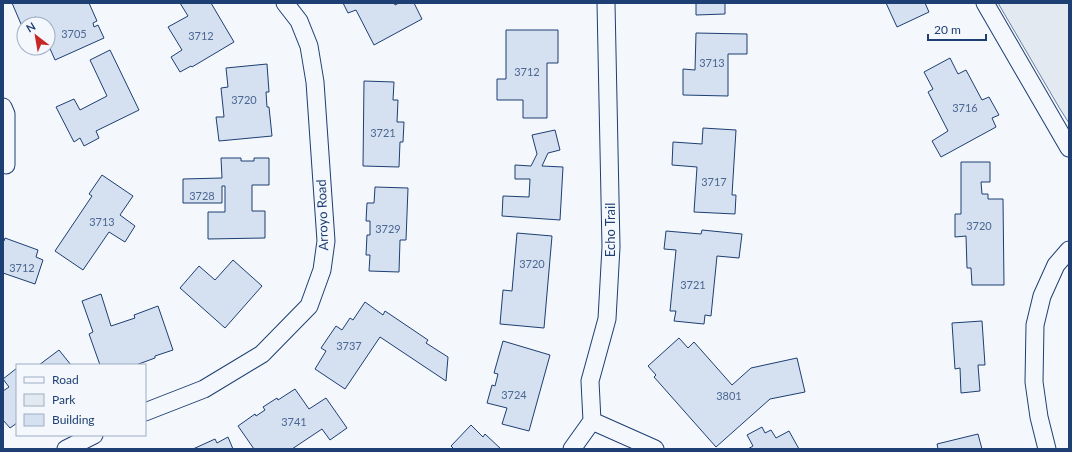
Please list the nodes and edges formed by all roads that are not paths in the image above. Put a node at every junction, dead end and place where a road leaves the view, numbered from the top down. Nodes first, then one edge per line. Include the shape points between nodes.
1 (285, 3) edge
2 (606, 3) edge
3 (984, 3) edge
4 (3, 107) edge
5 (1069, 148) edge
6 (6, 165) dead end
7 (1069, 250) edge
8 (146, 412) edge
9 (592, 421) junction
10 (92, 436) edge
11 (66, 449) edge
12 (572, 449) edge
13 (655, 449) edge
14 (1047, 449) edge

1 - 8 street, Arroyo Road via 300,21 309,46 315,82 326,241 322,270 309,306 262,354 204,389
2 - 9 street, Echo Trail via 611,247 607,318 590,381
3 - 5 street
4 - 6 street via 6,114
7 - 14 street via 1056,265 1042,296 1035,325 1034,382
9 - 12 street
9 - 13 street
10 - 11 street

